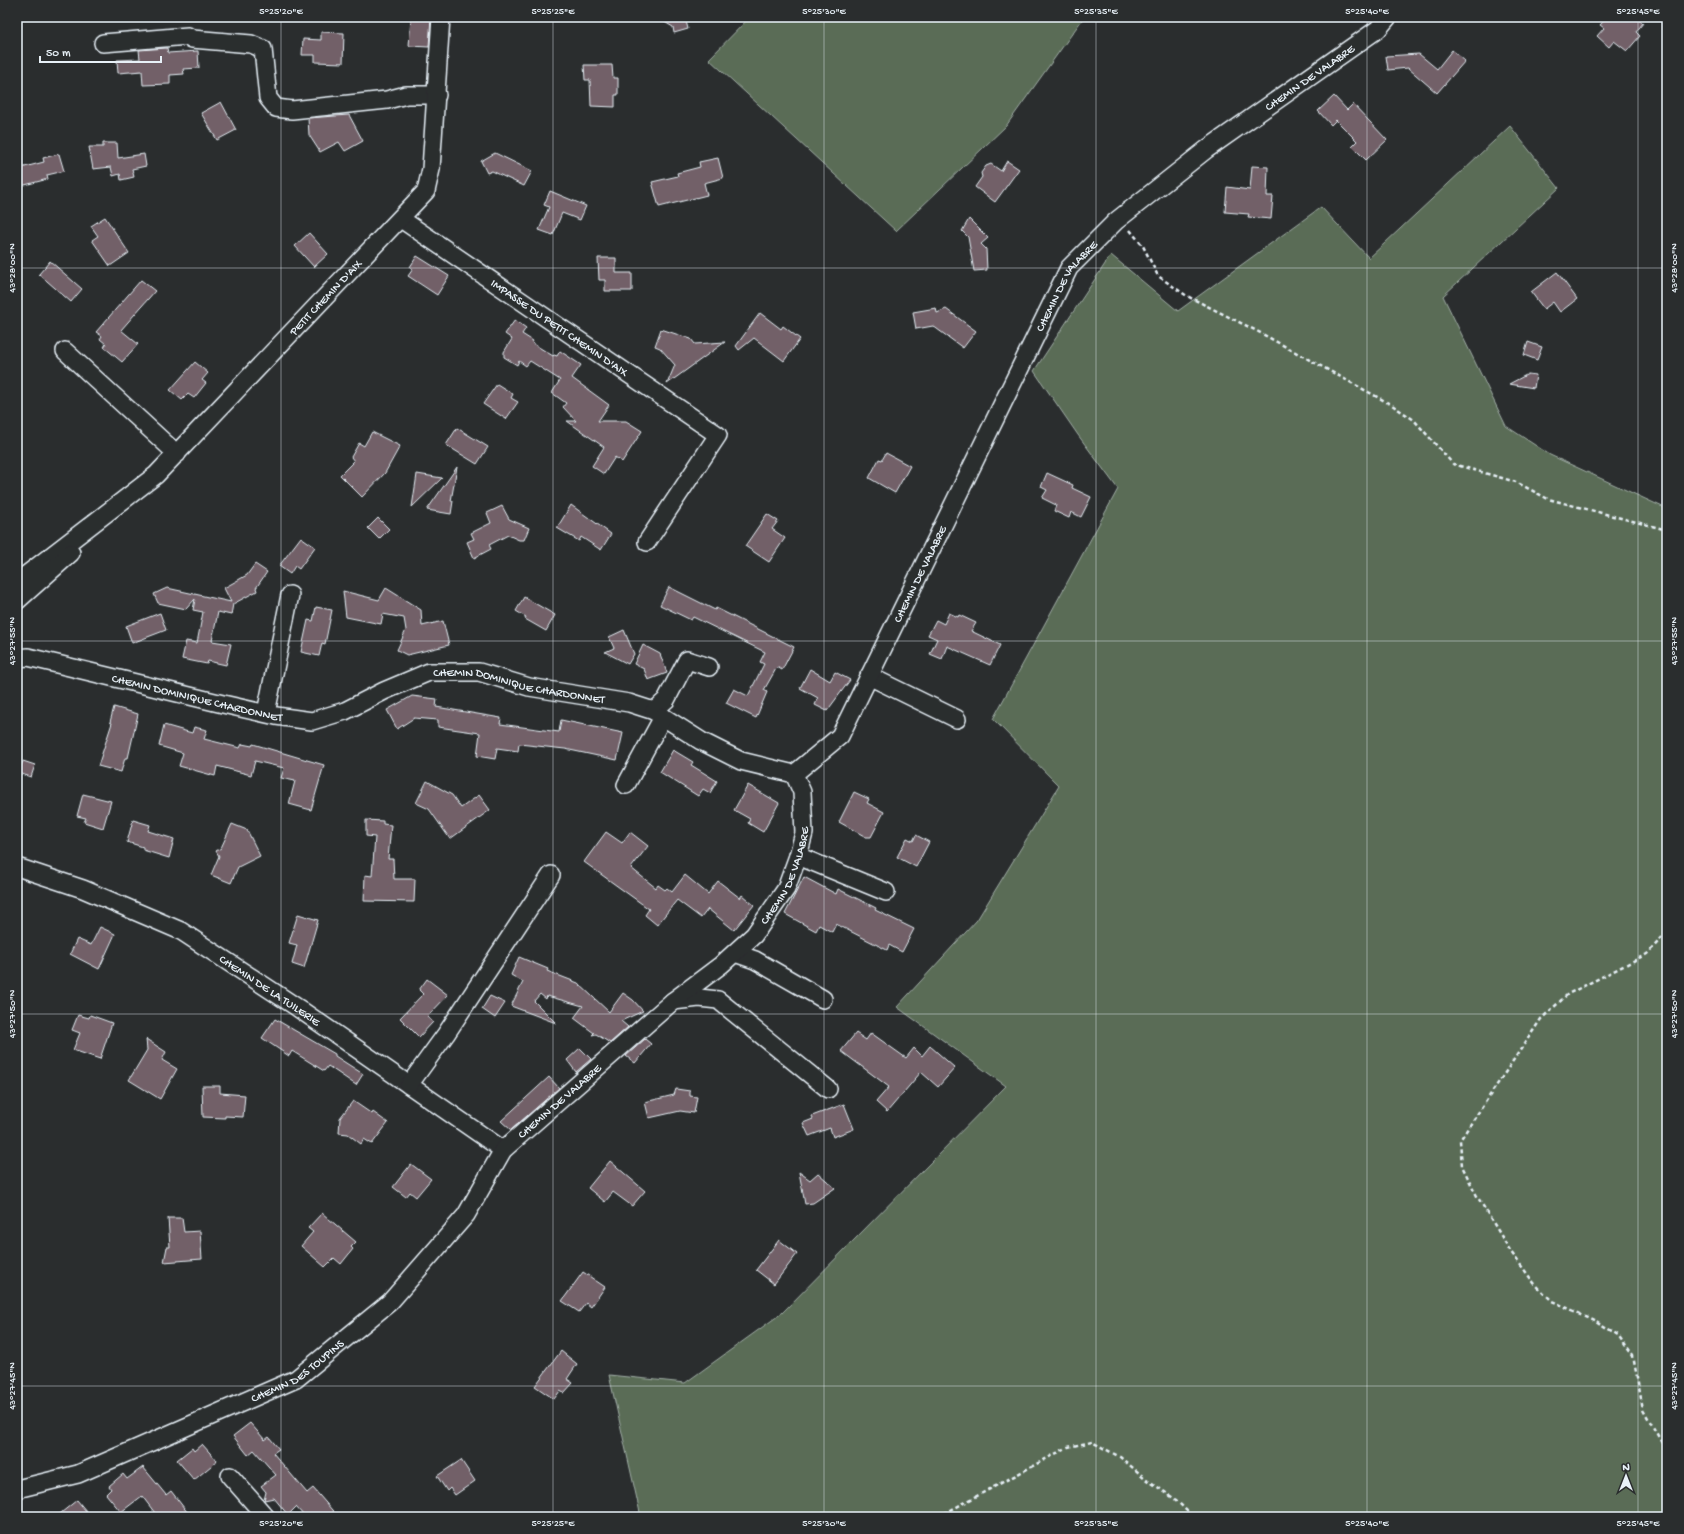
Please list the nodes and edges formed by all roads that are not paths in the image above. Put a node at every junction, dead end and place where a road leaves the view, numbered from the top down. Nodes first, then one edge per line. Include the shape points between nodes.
1 (441, 17) edge
2 (1388, 17) edge
3 (103, 43) dead end
4 (437, 95) junction
5 (401, 219) junction
6 (65, 351) dead end
7 (177, 454) junction
8 (97, 522) junction
9 (647, 542) dead end
10 (19, 582) edge
11 (290, 595) dead end
12 (17, 601) edge
13 (21, 655) edge
14 (708, 667) dead end
15 (869, 676) junction
16 (266, 713) junction
17 (659, 714) junction
18 (957, 719) dead end
19 (794, 774) junction
20 (626, 785) dead end
21 (798, 856) junction
22 (17, 867) edge
23 (551, 875) dead end
24 (886, 892) dead end
25 (735, 953) junction
26 (823, 999) dead end
27 (673, 1001) junction
28 (409, 1085) junction
29 (828, 1089) dead end
30 (503, 1150) junction
31 (230, 1476) dead end
32 (17, 1489) edge
33 (266, 1517) edge

1 - 4 street, PETIT CHEMIN D'AIX
2 - 15 street, CHEMIN DE VALABRE via 1378,29 1207,149 1120,218 1069,268
3 - 4 street via 188,36 192,39 251,44 263,49 268,98 276,108 292,110 387,100 406,95
4 - 5 street, PETIT CHEMIN D'AIX via 432,169 426,191
5 - 7 street, PETIT CHEMIN D'AIX
5 - 9 street, IMPASSE DU PETIT CHEMIN D'AIX via 718,435
6 - 7 street
7 - 8 street, PETIT CHEMIN D'AIX via 156,475
8 - 10 street, PETIT CHEMIN D'AIX
8 - 12 street, PETIT CHEMIN D'AIX via 68,557
11 - 16 street
13 - 16 street, CHEMIN DOMINIQUE CHARDONNET
14 - 17 street via 687,660
15 - 18 street
15 - 19 street, CHEMIN DE VALABRE via 840,736
16 - 17 street, CHEMIN DOMINIQUE CHARDONNET via 312,721 345,711 429,672 479,672 529,687 629,703
17 - 19 street, CHEMIN DOMINIQUE CHARDONNET via 700,741 741,761
17 - 20 street
19 - 21 street, CHEMIN DE VALABRE via 802,792 804,833
21 - 24 street
21 - 25 street, CHEMIN DE VALABRE via 786,888 754,936
22 - 28 street, CHEMIN DE LA TUILERIE via 83,889 181,931
23 - 28 street via 446,1034
25 - 26 street via 755,960
25 - 27 street, CHEMIN DE VALABRE
27 - 29 street via 699,998 718,1000
27 - 30 street, CHEMIN DE VALABRE
28 - 30 street, CHEMIN DE LA TUILERIE
30 - 32 street, CHEMIN DES TOUPINS via 466,1215 390,1302 296,1379 78,1474
31 - 33 street

